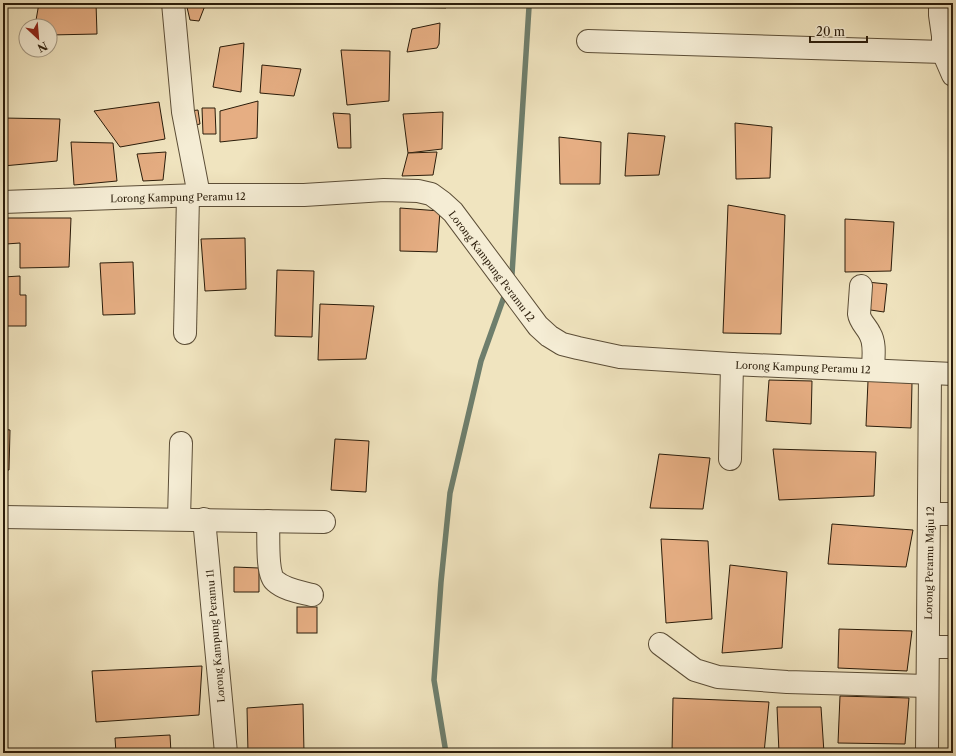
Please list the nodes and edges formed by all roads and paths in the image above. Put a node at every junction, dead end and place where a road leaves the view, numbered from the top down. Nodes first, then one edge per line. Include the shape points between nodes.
1 (173, 3) edge
2 (940, 9) edge
3 (588, 41) dead end
4 (943, 52) junction
5 (953, 75) edge
6 (194, 196) junction
7 (3, 202) edge
8 (861, 286) dead end
9 (185, 332) dead end
10 (732, 364) junction
11 (873, 370) junction
12 (930, 373) junction
13 (953, 374) edge
14 (181, 443) dead end
15 (730, 459) dead end
16 (929, 514) junction
17 (953, 514) edge
18 (3, 517) edge
19 (179, 519) junction
20 (204, 520) junction
21 (268, 520) junction
22 (324, 522) dead end
23 (312, 595) dead end
24 (660, 644) dead end
25 (928, 647) junction
26 (953, 647) edge
27 (927, 686) junction
28 (226, 753) edge
29 (927, 753) edge

1 - 6 street
2 - 4 street via 944,36
3 - 4 street
4 - 5 street
6 - 7 street, Lorong Kampung Peramu 12
6 - 9 street
6 - 10 street, Lorong Kampung Peramu 12 via 304,195 384,190 431,194 453,212 538,326 562,344 620,357
8 - 11 street via 859,314 871,334
10 - 11 street, Lorong Kampung Peramu 12
10 - 15 street
11 - 12 street, Lorong Kampung Peramu 12
12 - 13 street, Lorong Kampung Peramu 12
12 - 16 street, Lorong Peramu Maju 12
14 - 19 street
16 - 17 street
16 - 25 street, Lorong Peramu Maju 12
18 - 19 street
19 - 20 street
20 - 21 street
20 - 28 street, Lorong Kampung Peramu 11
21 - 22 street
21 - 23 street via 270,571 273,580 282,586
24 - 27 street via 695,670 718,677 787,682
25 - 26 street
25 - 27 street, Lorong Peramu Maju 12
27 - 29 street, Lorong Peramu Maju 12

